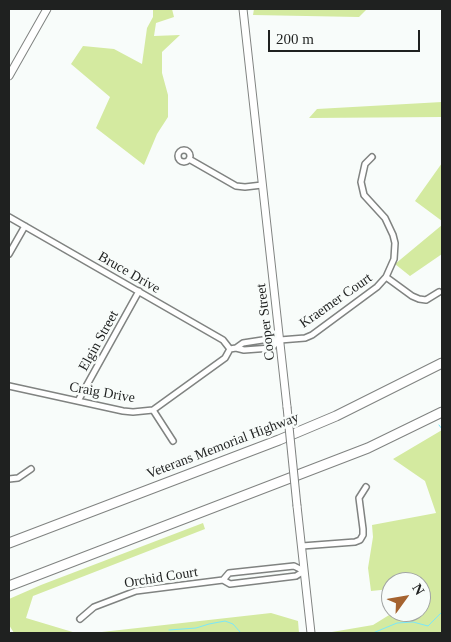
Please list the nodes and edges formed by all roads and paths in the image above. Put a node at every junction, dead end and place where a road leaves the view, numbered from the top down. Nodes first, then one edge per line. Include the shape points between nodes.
1 (47, 9) edge
2 (243, 9) edge
3 (9, 76) edge
4 (372, 157) dead end
5 (189, 159) dead end
6 (262, 185) junction
7 (9, 217) edge
8 (24, 226) junction
9 (9, 254) edge
10 (386, 277) junction
11 (139, 291) junction
12 (439, 292) dead end
13 (280, 340) junction
14 (233, 348) junction
15 (442, 363) edge
16 (9, 386) edge
17 (78, 401) junction
18 (153, 410) junction
19 (442, 412) edge
20 (173, 440) dead end
21 (31, 469) dead end
22 (9, 479) edge
23 (366, 487) dead end
24 (9, 543) edge
25 (302, 546) junction
26 (304, 572) junction
27 (223, 580) junction
28 (9, 586) edge
29 (80, 619) dead end
30 (311, 633) edge

1 - 3 main road
2 - 6 main road, Cooper Street
4 - 10 street, Kraemer Court via 364,164 360,182 364,195 384,218 393,235 394,259
5 - 6 street via 236,186
6 - 13 main road, Cooper Street
7 - 8 street, Bruce Drive
8 - 9 street
8 - 11 street, Bruce Drive
10 - 12 street via 419,299 426,300
10 - 13 street, Kraemer Court via 312,334 305,338
11 - 14 street, Bruce Drive
11 - 17 street, Elgin Street
13 - 14 street via 243,343
13 - 14 street via 271,348
13 - 25 main road, Cooper Street, bridge
14 - 18 street, Craig Drive via 225,358
15 - 24 highway, Veterans Memorial Highway via 336,416 279,440
16 - 17 street, Craig Drive
17 - 18 street, Craig Drive via 128,412
18 - 20 street
19 - 28 highway via 368,448
21 - 22 street via 18,478
23 - 25 street via 359,498 363,529 360,540
25 - 26 main road, Cooper Street
26 - 27 street, Orchid Court via 296,576 230,584
26 - 27 street, Orchid Court via 294,566 229,573
26 - 30 main road, Cooper Street
27 - 29 street, Orchid Court via 136,591 94,607

